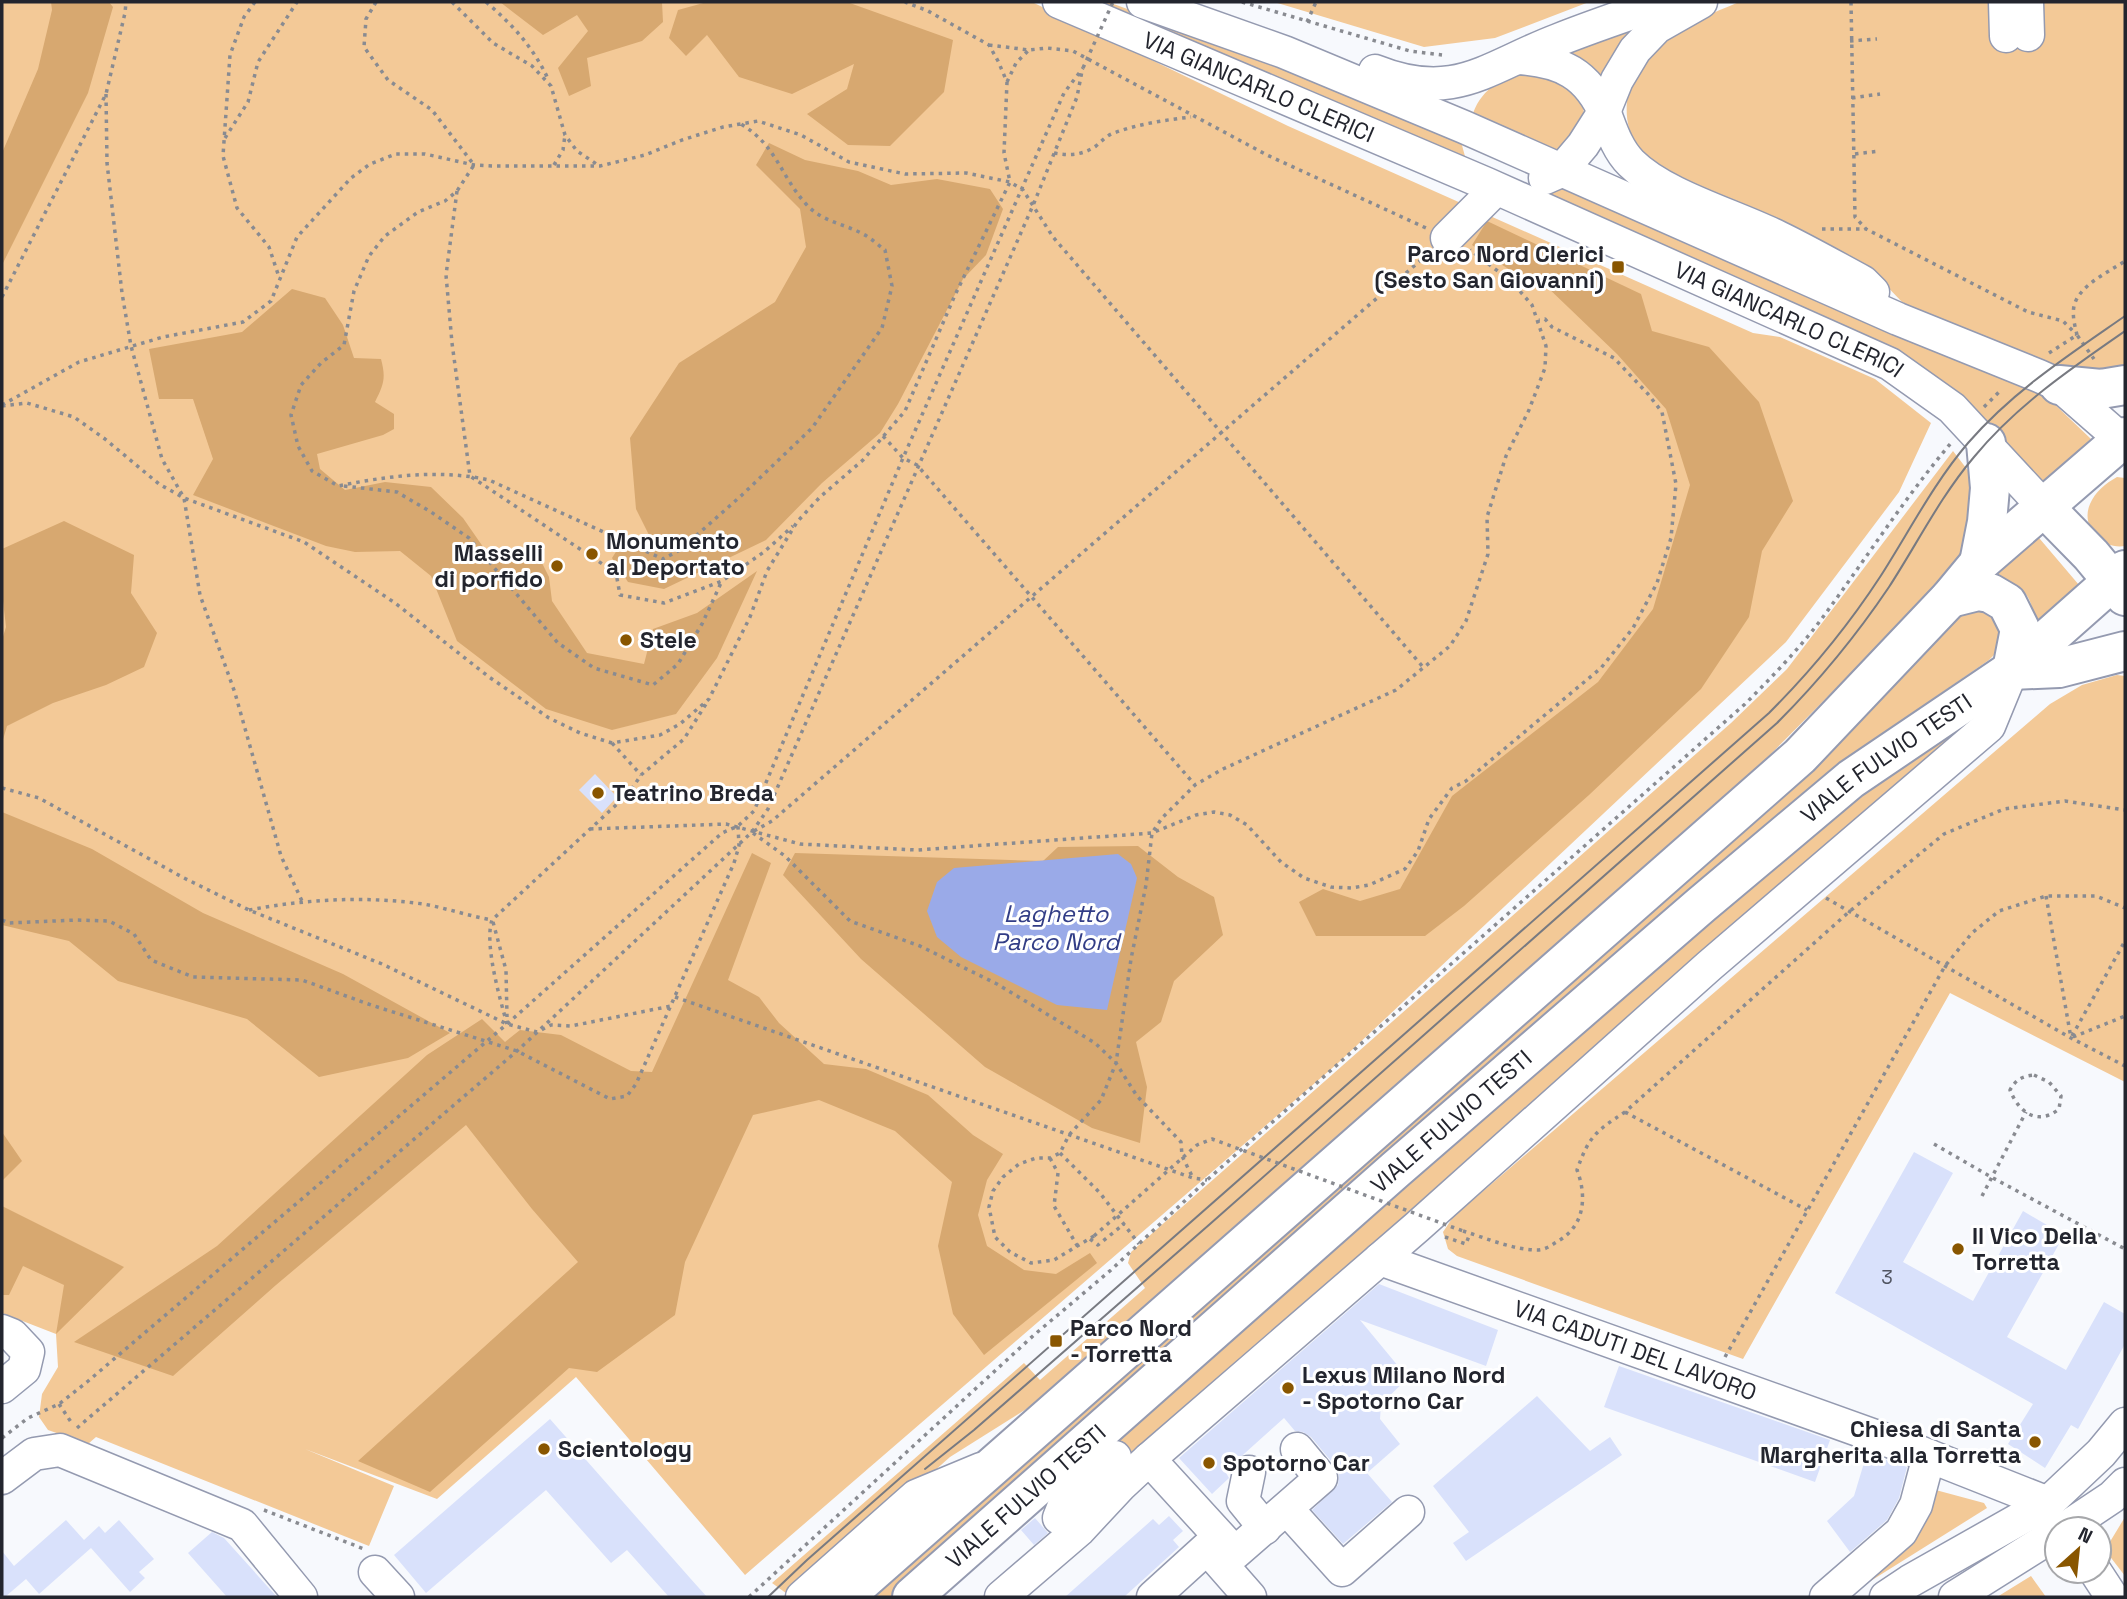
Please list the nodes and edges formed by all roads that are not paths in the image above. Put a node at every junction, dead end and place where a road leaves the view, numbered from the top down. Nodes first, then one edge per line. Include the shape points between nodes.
1 (1059, 2) edge
2 (1143, 2) edge
3 (1664, 2) edge
4 (1701, 2) edge
5 (2005, 2) edge
6 (2028, 2) edge
7 (1217, 29) junction
8 (1518, 58) junction
9 (1488, 71) junction
10 (1604, 111) junction
11 (1464, 127) junction
12 (1561, 171) junction
13 (1496, 189) junction
14 (1447, 237) road end
15 (1898, 319) junction
16 (2111, 374) edge
17 (2059, 385) junction
18 (1977, 433) junction
19 (2124, 440) edge
20 (2044, 507) junction
21 (1979, 563) junction
22 (2121, 582) edge
23 (1950, 598) junction
24 (2125, 650) edge
25 (2012, 670) junction
26 (1380, 1259) junction
27 (2, 1331) edge
28 (2, 1387) edge
29 (2125, 1424) edge
30 (1297, 1449) dead end
31 (1929, 1456) junction
32 (1115, 1457) dead end
33 (1149, 1459) junction
34 (998, 1461) junction
35 (1249, 1472) dead end
36 (2, 1478) edge
37 (2125, 1484) edge
38 (1094, 1494) junction
39 (1408, 1512) dead end
40 (2044, 1515) edge
41 (2066, 1515) edge
42 (2078, 1515) edge
43 (1059, 1518) dead end
44 (1276, 1519) junction
45 (2043, 1531) edge
46 (2043, 1536) edge
47 (375, 1572) dead end
48 (302, 1597) edge
49 (398, 1597) edge
50 (802, 1597) edge
51 (844, 1597) edge
52 (912, 1597) edge
53 (1002, 1597) edge
54 (1153, 1597) edge
55 (1250, 1597) edge
56 (1826, 1597) edge
57 (1886, 1597) edge
58 (1955, 1597) edge

1 - 13 street, VIA GIANCARLO CLERICI
2 - 7 street, VIA GIANCARLO CLERICI
3 - 8 street
4 - 10 street via 1657,27 1635,50
5 - 6 street via 2017,36
7 - 9 street, VIA GIANCARLO CLERICI via 1257,26 1421,85 1451,84
7 - 11 street, VIA GIANCARLO CLERICI
8 - 9 street, VIA GIANCARLO CLERICI
8 - 10 street, VIA GIANCARLO CLERICI via 1544,60 1569,69
9 - 11 street via 1469,103
10 - 12 street
10 - 15 street, VIA GIANCARLO CLERICI via 1629,161 1652,181 1778,237 1863,282
11 - 12 street, VIA GIANCARLO CLERICI
11 - 13 street, VIA GIANCARLO CLERICI via 1469,154
12 - 13 street via 1533,183
12 - 15 street, VIA GIANCARLO CLERICI
13 - 14 street
13 - 18 street, VIA GIANCARLO CLERICI via 1890,364 1952,408
15 - 17 street, VIA GIANCARLO CLERICI
16 - 17 main road via 2101,389
17 - 19 street, VIA GIANCARLO CLERICI
18 - 20 street, VIA GIANCARLO CLERICI
18 - 21 main road via 1990,488
19 - 20 main road, VIALE FULVIO TESTI
20 - 21 main road, VIALE FULVIO TESTI
20 - 22 main road, VIALE FULVIO TESTI
21 - 23 main road, VIALE FULVIO TESTI
22 - 25 main road, VIALE FULVIO TESTI
23 - 25 main road via 1978,591 2007,603 2020,629
23 - 34 main road, VIALE FULVIO TESTI via 1800,756
24 - 25 main road via 2059,668
25 - 26 street, VIALE FULVIO TESTI via 1989,726 1709,966
25 - 52 main road, VIALE FULVIO TESTI via 1852,779 1701,905
26 - 31 street, VIA CADUTI DEL LAVORO
26 - 33 street, VIALE FULVIO TESTI
27 - 28 street via 27,1352 24,1369
29 - 41 street via 2101,1453
30 - 44 street via 1321,1478
31 - 40 street, VIA CADUTI DEL LAVORO
31 - 56 street via 1916,1505 1901,1532
32 - 38 street
33 - 38 street, VIALE FULVIO TESTI
33 - 44 street via 1234,1553
34 - 50 street, VIALE FULVIO TESTI via 916,1496
34 - 51 main road, VIALE FULVIO TESTI
35 - 44 street via 1244,1501
36 - 48 street via 34,1454 60,1450 242,1525
37 - 42 street via 2112,1497
38 - 43 street via 1065,1503
38 - 53 street, VIALE FULVIO TESTI via 1079,1530
39 - 44 street via 1342,1570
45 - 57 street via 1910,1581
46 - 58 street
47 - 49 street
54 - 55 street via 1207,1548

